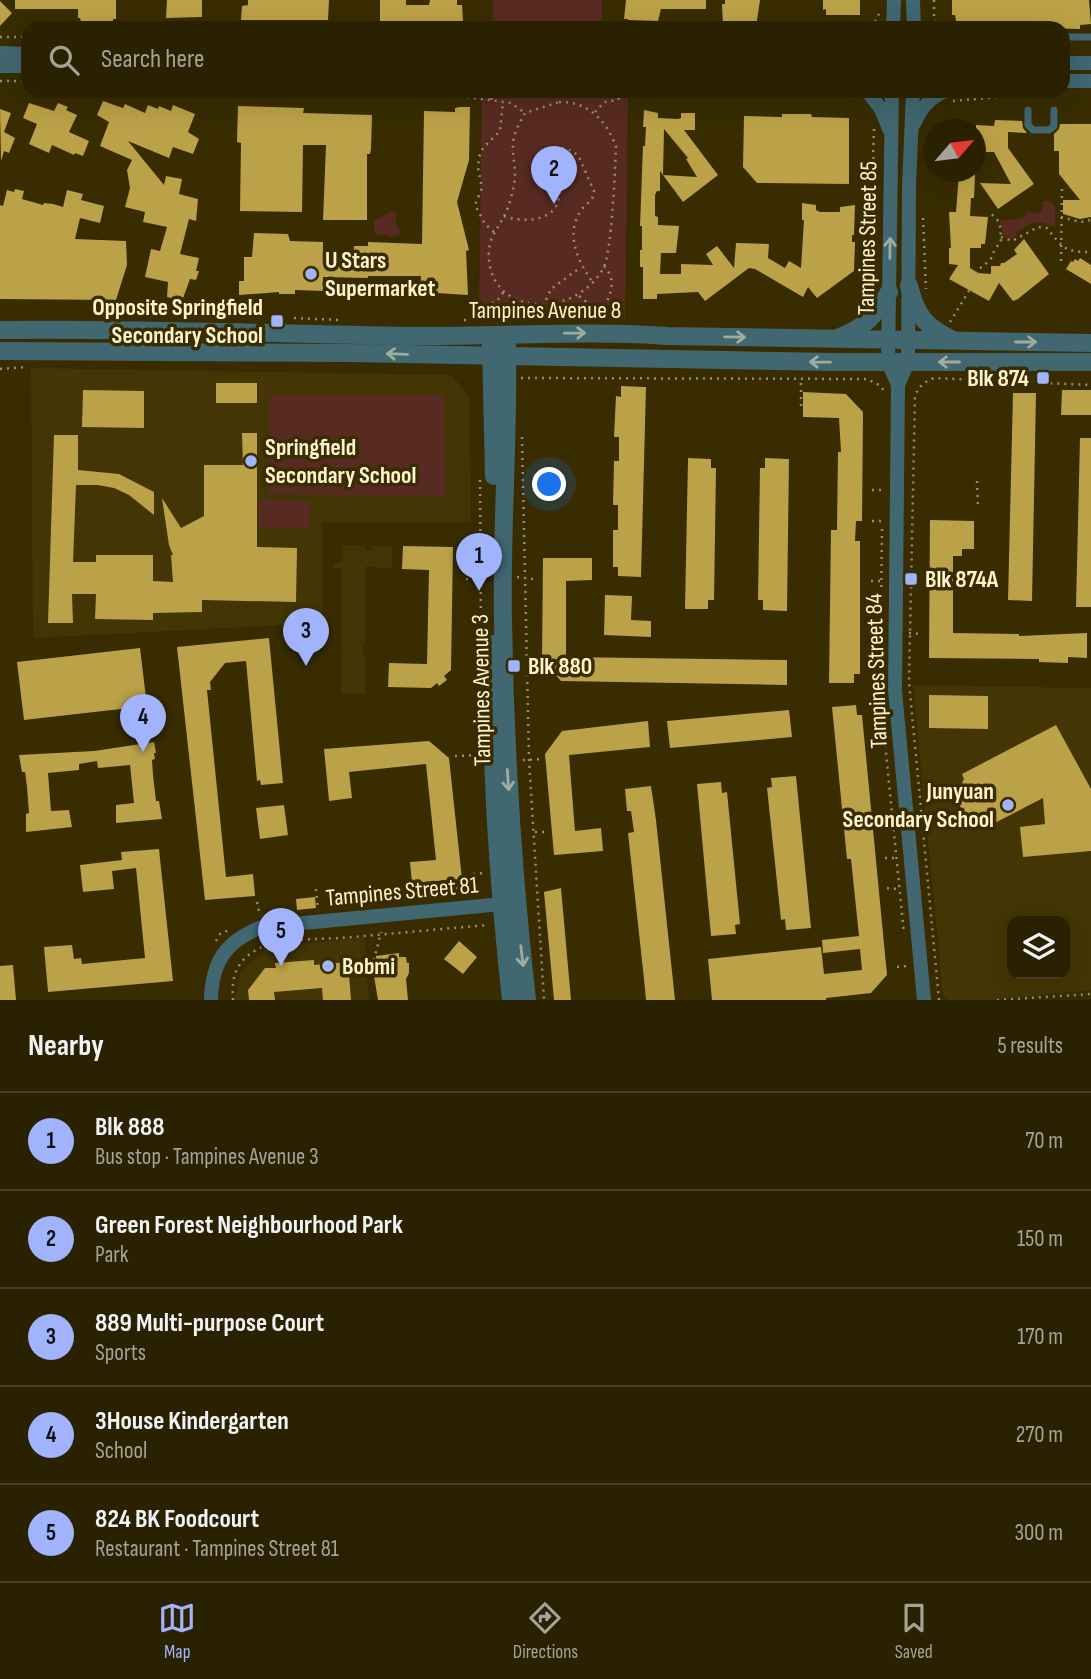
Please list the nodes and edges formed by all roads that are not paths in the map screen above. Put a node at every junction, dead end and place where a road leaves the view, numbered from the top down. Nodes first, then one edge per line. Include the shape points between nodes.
1 (888, 2) edge
2 (891, 21) edge
3 (1070, 37) edge
4 (1091, 37) edge
5 (0, 53) edge
6 (21, 54) edge
7 (1070, 63) edge
8 (1091, 63) edge
9 (0, 66) edge
10 (21, 66) edge
11 (1070, 81) edge
12 (1091, 81) edge
13 (866, 98) edge
14 (892, 98) edge
15 (913, 98) edge
16 (932, 98) edge
17 (1028, 110) dead end
18 (1054, 110) dead end
19 (911, 131) junction
20 (891, 140) junction
21 (909, 286) junction
22 (889, 292) junction
23 (50, 329) junction
24 (0, 330) edge
25 (500, 330) junction
26 (952, 334) junction
27 (833, 340) junction
28 (888, 341) junction
29 (908, 341) junction
30 (1091, 342) edge
31 (0, 351) edge
32 (50, 351) junction
33 (499, 357) junction
34 (888, 362) junction
35 (908, 362) junction
36 (1091, 362) edge
37 (898, 384) junction
38 (504, 912) junction
39 (211, 1000) edge
40 (220, 1000) edge
41 (512, 1000) edge
42 (527, 1000) edge
43 (924, 1000) edge

1 - 2 street
3 - 4 lane
5 - 6 street
7 - 8 street
9 - 10 street
11 - 12 street
13 - 20 street via 881,108
14 - 20 street, Tampines Street 85
15 - 19 street, Tampines Street 85
16 - 19 street
17 - 18 lane via 1028,125 1033,130 1049,130 1054,126
19 - 21 street, Tampines Street 85
22 -> 20 street, Tampines Street 85
21 - 26 street via 922,320 933,329
21 - 29 street, Tampines Street 85
22 - 27 street via 871,320
22 - 28 street, Tampines Street 85
23 - 24 street, Tampines Avenue 8
23 - 25 street, Tampines Avenue 8 via 420,336
23 - 32 street
25 -> 27 street, Tampines Avenue 8
25 - 33 street, Tampines Avenue 3
26 - 29 street, Tampines Avenue 8
26 -> 30 street, Tampines Avenue 8
27 - 28 street, Tampines Avenue 8
28 - 29 street, Tampines Avenue 8
28 - 34 street, Tampines Street 85
29 - 35 street, Tampines Street 84
31 - 32 street, Tampines Avenue 8
33 -> 32 street, Tampines Avenue 8
34 -> 33 street, Tampines Avenue 8
33 - 38 street, Tampines Avenue 3 via 492,781
34 - 35 street, Tampines Avenue 8
34 - 37 street, Tampines Street 85
36 -> 35 street, Tampines Avenue 8
35 - 37 street, Tampines Street 84
37 - 43 street, Tampines Street 84 via 895,691
38 - 39 street, Tampines Street 81 via 262,927 224,952 216,965
38 - 40 street, Tampines Street 81 via 265,936 242,947 232,958 225,969
38 - 41 street, Tampines Avenue 3
38 -> 42 street, Tampines Avenue 3

